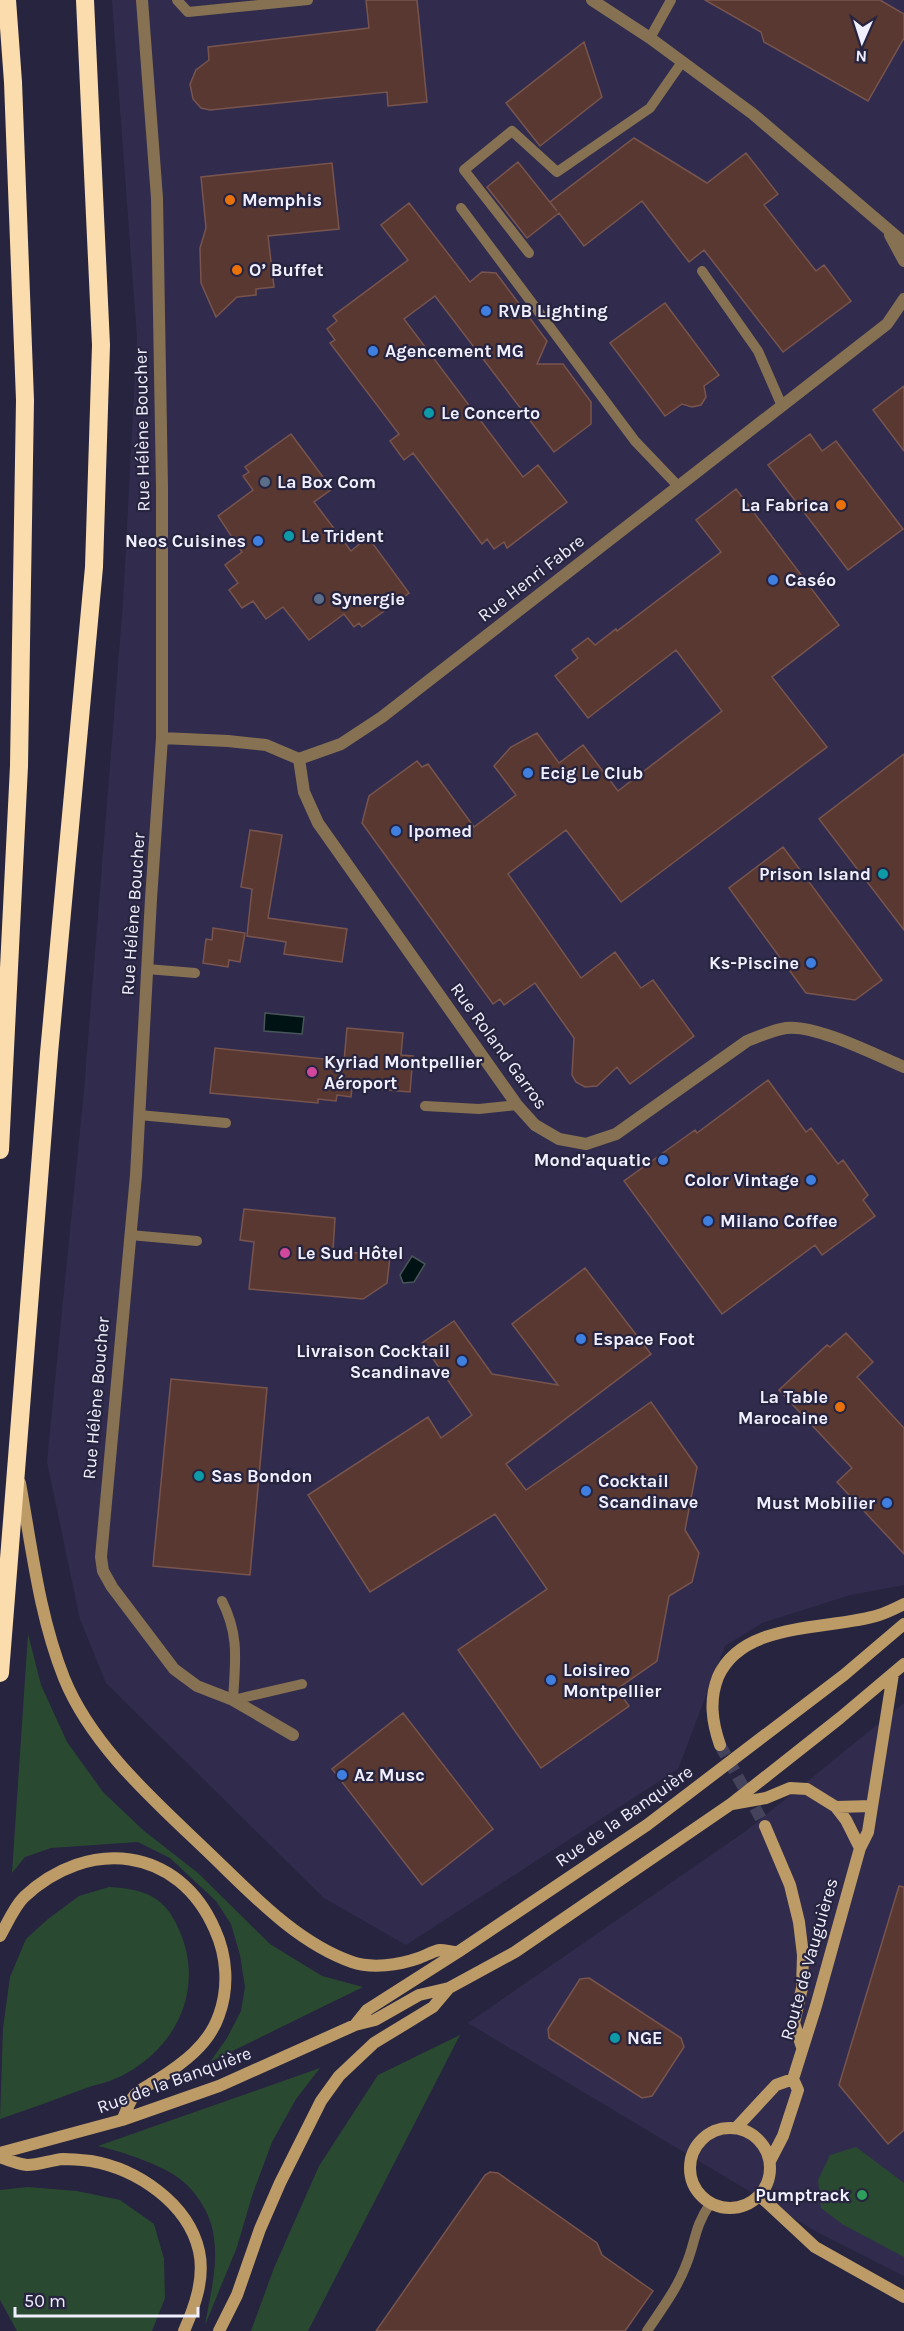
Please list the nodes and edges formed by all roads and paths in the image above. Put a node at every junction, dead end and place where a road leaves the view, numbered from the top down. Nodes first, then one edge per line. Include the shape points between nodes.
1 (7, 0) edge
2 (85, 0) edge
3 (142, 0) edge
4 (177, 0) edge
5 (308, 0) edge
6 (592, 0) edge
7 (671, 0) edge
8 (650, 38) junction
9 (682, 62) junction
10 (460, 208) dead end
11 (888, 232) junction
12 (904, 243) edge
13 (529, 253) dead end
14 (904, 261) edge
15 (702, 272) dead end
16 (904, 299) edge
17 (904, 319) edge
18 (887, 324) junction
19 (782, 406) junction
20 (678, 486) junction
21 (162, 738) junction
22 (299, 759) junction
23 (147, 969) junction
24 (195, 973) dead end
25 (904, 1067) edge
26 (517, 1105) junction
27 (425, 1106) dead end
28 (139, 1115) junction
29 (226, 1123) dead end
30 (0, 1150) edge
31 (130, 1234) junction
32 (197, 1241) dead end
33 (16, 1459) junction
34 (222, 1601) dead end
35 (904, 1604) edge
36 (904, 1624) edge
37 (904, 1664) edge
38 (0, 1673) edge
39 (893, 1674) junction
40 (302, 1684) dead end
41 (233, 1700) junction
42 (293, 1735) dead end
43 (720, 1745) tunnel mouth
44 (731, 1804) junction
45 (872, 1806) junction
46 (836, 1807) junction
47 (765, 1826) tunnel mouth
48 (860, 1848) junction
49 (0, 1936) edge
50 (458, 1952) junction
51 (450, 1988) junction
52 (355, 2025) junction
53 (802, 2047) junction
54 (793, 2079) junction
55 (122, 2120) junction
56 (736, 2128) junction
57 (0, 2155) edge
58 (770, 2161) junction
59 (760, 2196) junction
60 (710, 2204) junction
61 (904, 2297) edge
62 (184, 2331) edge
63 (219, 2331) edge
64 (647, 2331) edge

1 - 30 highway via 25,400 19,766
2 - 33 highway via 101,345 94,567
3 - 21 street, Rue Hélène Boucher via 157,198
4 - 5 lane via 188,12
6 - 8 street
7 - 8 lane
8 - 9 street
9 - 11 street via 753,114
9 - 13 lane via 650,108 557,172 512,131 464,170
10 - 20 lane via 635,441
11 - 12 street
11 - 14 street
15 - 19 lane via 758,351
16 - 18 street, Rue Henri Fabre
17 - 18 street, Rue Henri Fabre
18 - 19 street, Rue Henri Fabre
19 - 20 street, Rue Henri Fabre
20 - 22 street, Rue Henri Fabre via 382,717 341,744
21 - 22 street via 266,745
21 - 23 street, Rue Hélène Boucher
22 - 26 street, Rue Roland Garros via 304,792 318,823
23 - 24 lane
23 - 28 street, Rue Hélène Boucher
25 - 26 street, Rue Roland Garros via 810,1030 788,1028 747,1041 616,1134 586,1144 559,1139 535,1125
26 - 27 lane via 479,1109
28 - 29 lane
28 - 31 street, Rue Hélène Boucher
31 - 32 lane
31 - 41 street, Rue Hélène Boucher via 101,1538 103,1571 121,1601 174,1669 197,1686
33 - 38 highway
33 - 50 main road via 39,1595 65,1680 106,1746 141,1787 253,1895 326,1950 371,1966 417,1959 440,1950
34 - 41 lane via 231,1619 236,1646
35 - 43 main road via 877,1616 785,1632 737,1652 726,1662 714,1687 712,1719
36 - 50 main road, Rue de la Banquière via 844,1675 647,1825
37 - 39 main road, Rue de la Banquière
39 - 44 main road, Rue de la Banquière
39 - 45 main road, Route de Vauguières
40 - 41 lane
41 - 42 street, Rue Hélène Boucher
44 - 46 main road via 766,1798 790,1788 807,1789
44 - 51 main road, Rue de la Banquière via 515,1952
45 - 46 main road
45 - 48 main road, Route de Vauguières via 868,1832
46 - 48 main road
47 - 53 main road via 790,1885 799,1922 802,1988 794,2023
48 - 53 main road, Route de Vauguières
49 - 55 main road via 22,1899 42,1882 66,1869 110,1858 130,1859 169,1873 184,1883 211,1919 225,1963 219,2015 199,2048 135,2095
50 - 52 main road, Rue de la Banquière via 367,2010
51 - 52 main road, Rue de la Banquière via 419,1995 375,2020
51 - 63 main road via 433,2007 374,2043 339,2076 321,2101 279,2183 237,2295
52 - 55 main road, Rue de la Banquière via 219,2086
53 - 54 main road, Route de Vauguières
54 - 56 main road via 776,2085
54 - 58 main road, Route de Vauguières via 798,2090
55 - 57 main road, Rue de la Banquière
56 - 58 main road via 758,2139
56 - 60 main road via 707,2135 691,2157 692,2183
57 - 62 main road via 26,2165 64,2159 92,2162 148,2183 168,2200 192,2230 199,2252 196,2303
58 - 59 main road via 771,2174
59 - 60 main road via 736,2208
59 - 61 main road via 815,2247
60 - 64 lane via 699,2221 681,2278

